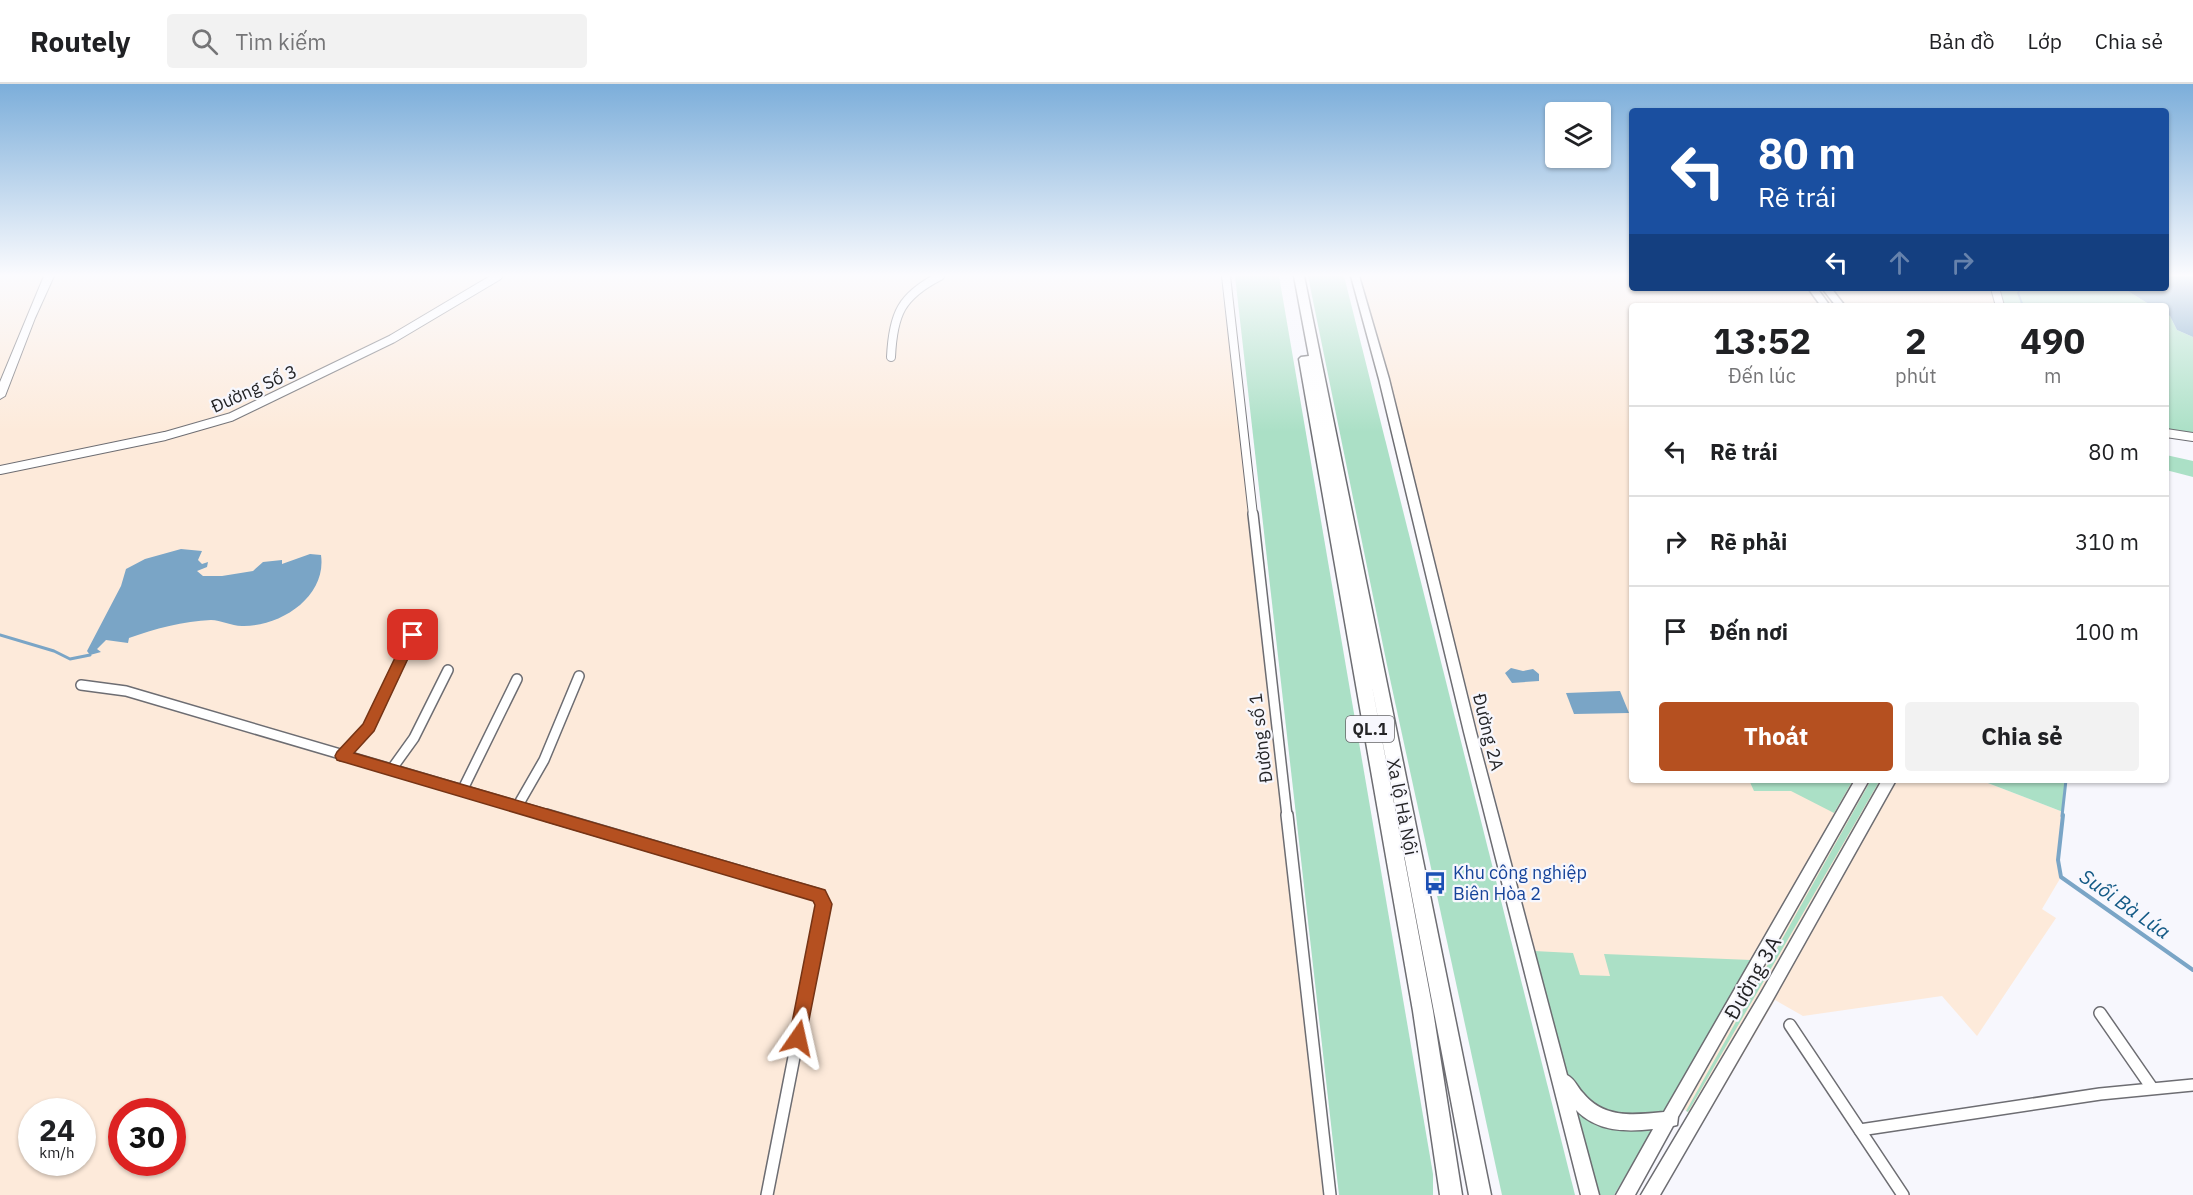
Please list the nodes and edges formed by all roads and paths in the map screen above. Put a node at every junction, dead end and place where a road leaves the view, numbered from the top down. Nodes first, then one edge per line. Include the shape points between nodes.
1 (28, 328) edge
2 (411, 328) edge
3 (893, 328) edge
4 (1232, 328) edge
5 (1299, 328) edge
6 (1309, 328) edge
7 (1369, 328) edge
8 (891, 357) dead end
9 (0, 396) edge
10 (2169, 433) edge
11 (2193, 437) edge
12 (0, 470) edge
13 (413, 635) dead end
14 (448, 670) dead end
15 (579, 676) dead end
16 (517, 679) dead end
17 (81, 685) dead end
18 (342, 756) junction
19 (391, 771) junction
20 (1860, 783) edge
21 (1887, 783) edge
22 (462, 791) junction
23 (517, 807) junction
24 (2100, 1014) dead end
25 (1790, 1025) dead end
26 (1557, 1066) junction
27 (2193, 1085) edge
28 (2152, 1088) junction
29 (1671, 1119) junction
30 (1860, 1130) junction
31 (767, 1195) edge
32 (1330, 1195) edge
33 (1451, 1195) edge
34 (1480, 1195) edge
35 (1590, 1195) edge
36 (1625, 1195) edge
37 (1650, 1195) edge
38 (1903, 1195) edge

1 - 9 main road
2 - 12 street, Đường Số 3 via 231,417 165,436
3 - 8 street
4 - 32 street, Đường số 1
5 - 33 highway, Xa lộ Hà Nội / QL.1 via 1423,1011
6 - 34 highway, Xa lộ Hà Nội / QL.1
7 - 26 street, Đường 2A
10 - 11 street
13 - 18 street via 369,727
14 - 19 street via 414,738
15 - 23 street via 533,783
16 - 22 street
17 - 18 street via 126,692
18 - 19 street
19 - 22 street
20 - 29 street, Đường 3A
21 - 37 street, Đường 3A
22 - 23 street
23 - 31 street via 823,899
24 - 28 street
25 - 30 street
26 - 29 street via 1578,1102 1595,1115 1634,1124
26 - 35 street, Đường 2A
27 - 28 street
28 - 30 street
29 - 36 street, Đường 3A
30 - 38 street

